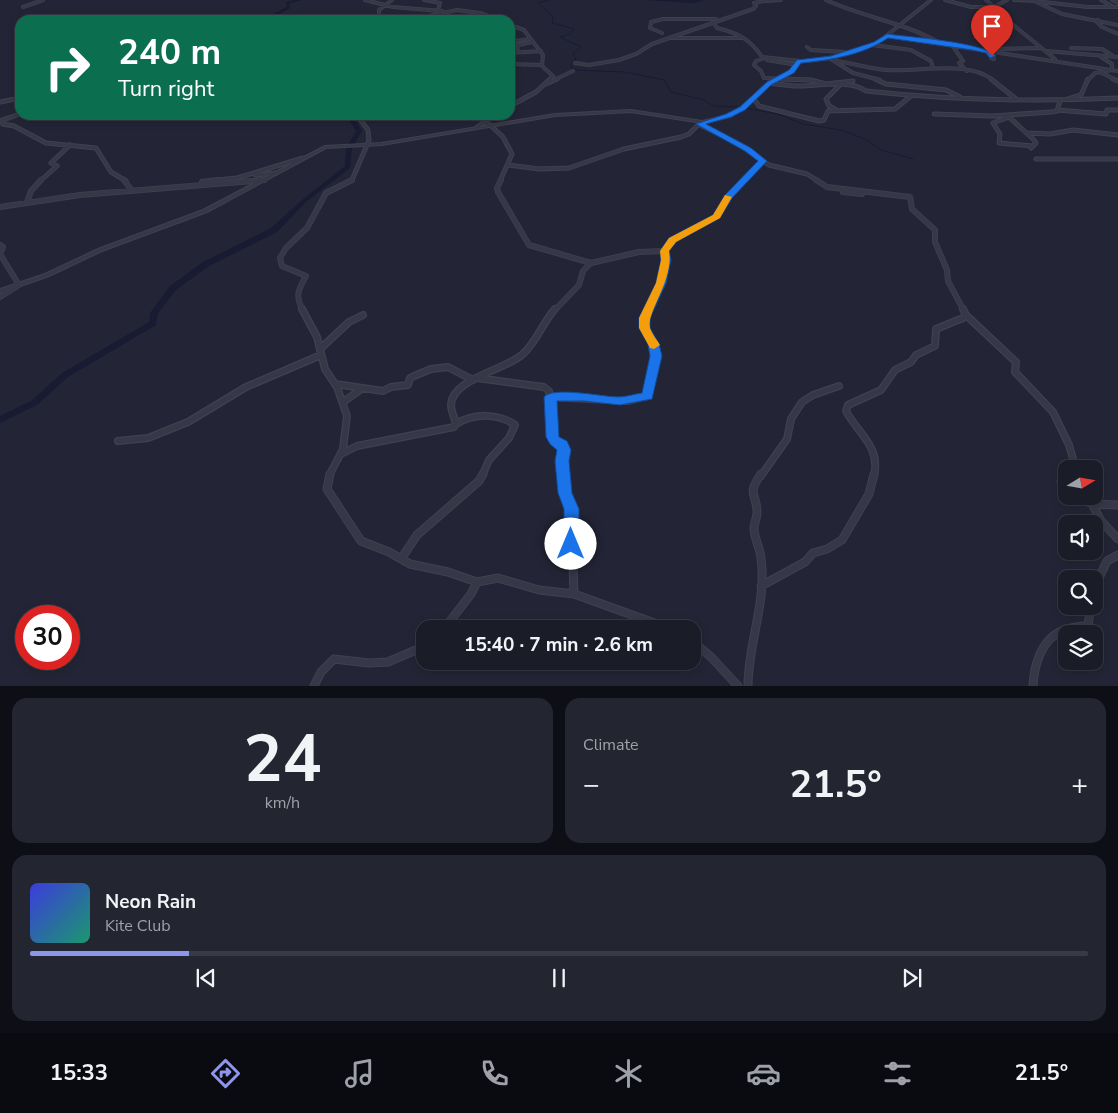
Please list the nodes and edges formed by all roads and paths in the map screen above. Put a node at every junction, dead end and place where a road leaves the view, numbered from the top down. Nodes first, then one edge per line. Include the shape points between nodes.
1 (42, 0) edge
2 (365, 0) edge
3 (392, 0) edge
4 (424, 0) edge
5 (781, 0) edge
6 (825, 0) edge
7 (931, 0) edge
8 (945, 0) edge
9 (986, 0) edge
10 (1007, 0) edge
11 (1014, 0) edge
12 (1101, 0) edge
13 (1112, 0) edge
14 (768, 1) edge
15 (1033, 1) edge
16 (1118, 3) edge
17 (22, 6) dead end
18 (387, 6) junction
19 (994, 7) junction
20 (1118, 7) edge
21 (443, 11) junction
22 (379, 15) edge
23 (432, 15) edge
24 (490, 15) edge
25 (722, 19) junction
26 (1099, 20) junction
27 (713, 22) junction
28 (900, 25) junction
29 (1118, 26) edge
30 (515, 27) edge
31 (662, 33) dead end
32 (1118, 34) edge
33 (887, 36) junction
34 (668, 38) junction
35 (743, 38) junction
36 (531, 40) junction
37 (515, 42) edge
38 (942, 43) junction
39 (873, 45) junction
40 (952, 45) junction
41 (515, 46) edge
42 (807, 47) dead end
43 (517, 48) junction
44 (973, 48) junction
45 (1071, 48) dead end
46 (1043, 49) junction
47 (985, 50) junction
48 (541, 51) junction
49 (1113, 51) dead end
50 (517, 52) joint
51 (846, 52) junction
52 (1107, 52) junction
53 (1103, 56) junction
54 (1114, 57) junction
55 (1118, 57) edge
56 (763, 58) junction
57 (991, 58) dead end
58 (1053, 58) junction
59 (830, 60) junction
60 (1048, 60) junction
61 (800, 61) junction
62 (1060, 61) junction
63 (576, 63) dead end
64 (515, 64) edge
65 (542, 65) junction
66 (797, 65) junction
67 (1086, 66) junction
68 (934, 68) junction
69 (1112, 70) junction
70 (573, 71) dead end
71 (967, 71) junction
72 (1118, 71) edge
73 (1098, 72) junction
74 (853, 73) junction
75 (775, 79) junction
76 (1118, 81) edge
77 (853, 83) junction
78 (546, 84) junction
79 (769, 84) junction
80 (838, 86) junction
81 (912, 95) junction
82 (960, 97) junction
83 (753, 98) junction
84 (1118, 98) edge
85 (15, 99) edge
86 (1016, 99) junction
87 (1062, 101) junction
88 (0, 102) edge
89 (515, 103) edge
90 (744, 106) joint
91 (830, 107) junction
92 (1057, 110) junction
93 (1118, 110) edge
94 (827, 111) junction
95 (840, 111) junction
96 (934, 114) dead end
97 (15, 116) edge
98 (1009, 116) junction
99 (361, 120) edge
100 (488, 120) edge
101 (1, 121) edge
102 (490, 124) junction
103 (701, 124) junction
104 (477, 127) junction
105 (1027, 133) junction
106 (1118, 135) edge
107 (71, 145) junction
108 (368, 145) junction
109 (512, 154) junction
110 (303, 158) junction
111 (1036, 159) dead end
112 (1118, 159) edge
113 (763, 161) junction
114 (508, 165) junction
115 (517, 166) junction
116 (276, 173) junction
117 (237, 178) junction
118 (264, 180) junction
119 (194, 186) junction
120 (132, 191) junction
121 (27, 202) junction
122 (0, 207) edge
123 (0, 246) edge
124 (665, 251) junction
125 (591, 263) junction
126 (19, 286) junction
127 (0, 291) edge
128 (0, 297) edge
129 (362, 315) dead end
130 (966, 315) junction
131 (321, 352) junction
132 (475, 379) junction
133 (334, 384) junction
134 (839, 386) dead end
135 (361, 390) junction
136 (551, 397) junction
137 (343, 402) junction
138 (456, 424) junction
139 (118, 441) dead end
140 (344, 445) junction
141 (357, 446) junction
142 (340, 454) junction
143 (1073, 460) edge
144 (1103, 504) edge
145 (1093, 505) edge
146 (1118, 505) edge
147 (1118, 539) edge
148 (1118, 555) edge
149 (401, 559) junction
150 (1103, 570) edge
151 (477, 582) junction
152 (761, 586) junction
153 (574, 594) junction
154 (1090, 615) edge
155 (451, 620) edge
156 (646, 620) edge
157 (701, 649) edge
158 (416, 650) edge
159 (314, 686) edge
160 (738, 686) edge
161 (748, 686) edge
162 (1033, 686) edge

1 - 17 street
2 - 18 street
3 - 18 street
4 - 21 street via 440,4 438,10
5 - 14 street
6 - 28 street
7 - 28 street
8 - 19 street via 971,7
9 - 19 street
10 - 19 street
11 - 15 street
12 - 20 street
13 - 16 street
14 - 25 street via 754,3 753,9
15 - 20 street
15 - 26 street via 1055,11
18 - 21 street
18 - 22 street via 378,10
19 - 46 street
21 - 23 street
21 - 24 street
25 - 27 street
25 - 31 street via 651,22 650,28
26 - 29 street
26 - 32 street via 1096,21 1101,26
27 - 34 street
27 - 35 street via 717,28 736,32
28 - 33 street
28 - 38 street
30 - 36 street via 524,30
33 - 38 street
33 - 39 street
34 - 35 street
34 - 63 street via 600,65
35 - 56 street via 754,44
36 - 37 street
36 - 43 street
36 - 48 street
38 - 40 street
39 - 51 street
39 - 68 street via 913,50 931,61
40 - 44 street
40 - 71 street via 962,58 960,65
41 - 43 street
42 - 51 street
43 - 50 street
44 - 47 street
44 - 57 street via 988,52 994,58
45 - 52 street
46 - 47 street
46 - 53 street
46 - 58 street
47 - 60 street
48 - 50 street
48 - 65 street
49 - 52 street
51 - 59 street
52 - 54 street
53 - 54 street
53 - 69 street via 1112,64
54 - 55 street
56 - 61 street
56 - 66 street
56 - 75 street via 754,66 761,70 763,78
58 - 60 street
58 - 62 street
59 - 61 street
59 - 68 street via 887,70
59 - 74 street
60 - 62 street
61 - 66 street
62 - 67 street
64 - 65 street
65 - 78 street via 552,76
66 - 75 street
67 - 69 street
67 - 73 street
68 - 71 street
69 - 72 street
69 - 73 street
70 - 78 street
71 - 86 street via 985,73
73 - 76 street
73 - 87 street via 1085,82 1082,95
74 - 77 street
74 - 82 street via 886,84 946,91
75 - 77 street
75 - 79 street
77 - 80 street
77 - 81 street via 865,90
78 - 89 street
79 - 80 street
79 - 83 street
80 - 91 street via 826,99
81 - 82 street
81 - 95 street via 895,110
82 - 86 street
83 - 90 street
83 - 94 street via 759,106 812,120 824,120
84 - 87 street
85 - 88 street
86 - 87 street
87 - 92 street
90 - 103 street via 729,116
91 - 94 street
91 - 95 street
92 - 93 street via 1106,114 1107,110
92 - 98 street
94 - 95 street
96 - 98 street
97 - 101 street
98 - 105 street
98 - 105 street via 993,123 1000,134 999,143 1032,147 1036,143
99 - 108 street via 368,130
100 - 104 street
101 - 107 street via 44,142
102 - 103 street via 555,115 631,111
102 - 104 street
102 - 109 street via 502,136
103 - 113 street
103 - 115 street via 681,137 624,149 579,166 551,169
104 - 108 street
105 - 106 street via 1074,130
107 - 120 street via 100,151 111,172 126,180
107 - 121 street via 52,163 57,166 55,169 28,194
108 - 110 street via 324,148
108 - 131 street via 352,180 326,193 307,228 280,258 282,266 306,276 297,291 297,300 317,337
109 - 114 street
109 - 115 street
110 - 116 street
110 - 117 street
111 - 112 street
113 - 124 street via 728,196 717,216 672,240
113 - 130 street via 777,168 807,174 825,186 910,197 912,208 934,230 948,281
114 - 115 street
114 - 125 street via 497,193 529,245
116 - 117 street
116 - 118 street
117 - 119 street via 207,181
118 - 119 street
118 - 126 street via 189,218 100,250
119 - 120 street
120 - 121 street
121 - 122 street
123 - 126 street via 3,247 0,254
124 - 125 street via 639,252
124 - 136 street via 661,283 644,318 656,356 648,396 620,401
125 - 132 street via 583,271 579,285 547,318 524,354
126 - 127 street
126 - 128 street
129 - 131 street via 349,322
130 - 143 street via 1016,362 1015,372 1053,412
130 - 152 street via 941,324 936,329 932,349 916,355 911,362 895,370 881,390 846,407 849,417 873,448 875,470 869,494 842,540 813,553 805,562
131 - 133 street via 325,369
131 - 139 street via 246,386 188,422 148,438
132 - 135 street via 445,367 412,376 406,386 383,391
132 - 136 street via 544,387
132 - 138 street via 456,393 451,402
133 - 135 street
133 - 137 street
134 - 152 street via 800,402 794,411 787,439 753,486
135 - 137 street
136 - 153 street via 553,437 564,450 565,493 571,509
137 - 140 street via 346,416
138 - 141 street via 446,429
138 - 149 street via 464,419 484,417 502,418 515,426 490,458 484,476 417,534
140 - 141 street
140 - 142 street
141 - 142 street
142 - 149 street via 328,478 327,489 361,541
144 - 146 street
145 - 147 street via 1101,521
148 - 150 street via 1107,561
149 - 151 street
151 - 153 street via 498,578 538,590
151 - 155 street
152 - 161 street
153 - 156 street
154 - 162 street via 1088,625 1057,633 1035,665
157 - 160 street
158 - 159 street via 386,663 361,664 334,658 322,667

